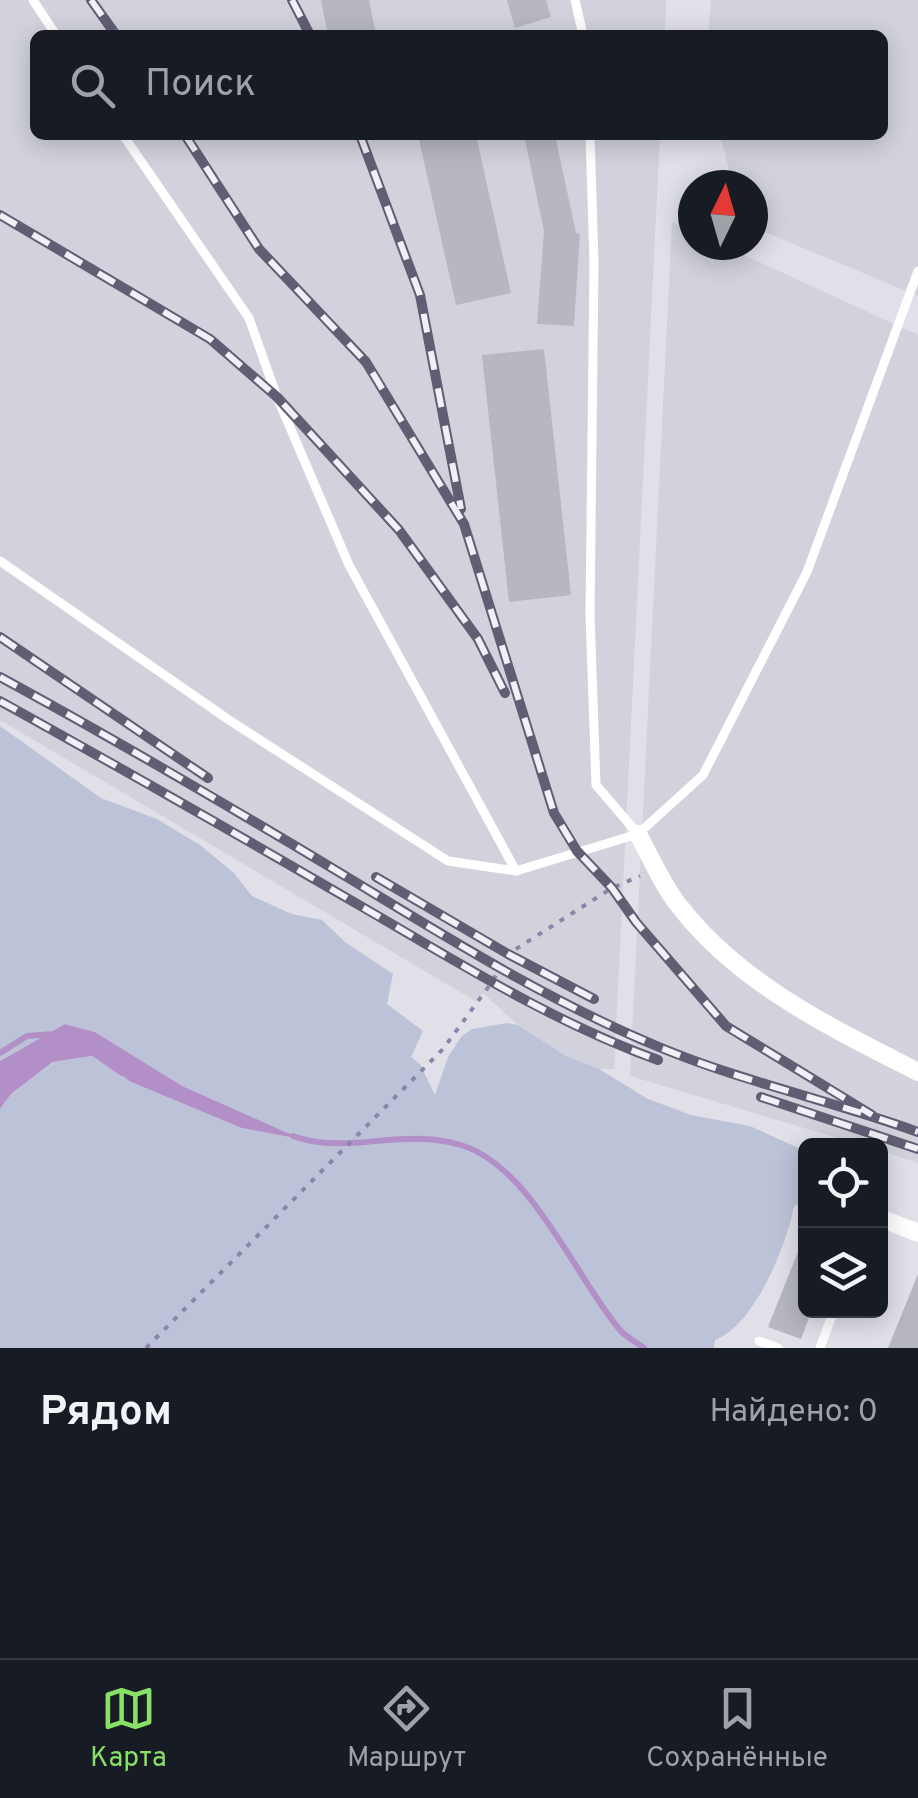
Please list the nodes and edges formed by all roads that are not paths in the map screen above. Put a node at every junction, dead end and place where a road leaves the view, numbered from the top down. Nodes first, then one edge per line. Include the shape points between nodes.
1 (33, 0) edge
2 (575, 0) edge
3 (53, 30) edge
4 (582, 30) edge
5 (126, 140) edge
6 (590, 140) edge
7 (918, 271) edge
8 (0, 561) edge
9 (638, 834) junction
10 (516, 870) junction
11 (918, 1072) edge
12 (888, 1221) edge
13 (918, 1233) edge
14 (831, 1318) edge
15 (759, 1341) dead end
16 (778, 1348) edge
17 (820, 1348) edge

1 - 3 lane
2 - 4 lane
5 - 10 lane via 249,318 349,565
6 - 9 lane via 596,785
7 - 9 lane via 807,572 703,775
8 - 10 lane via 448,861
9 - 10 lane
9 - 11 street via 678,906 724,954 835,1030
12 - 13 street
14 - 17 lane
15 - 16 lane

